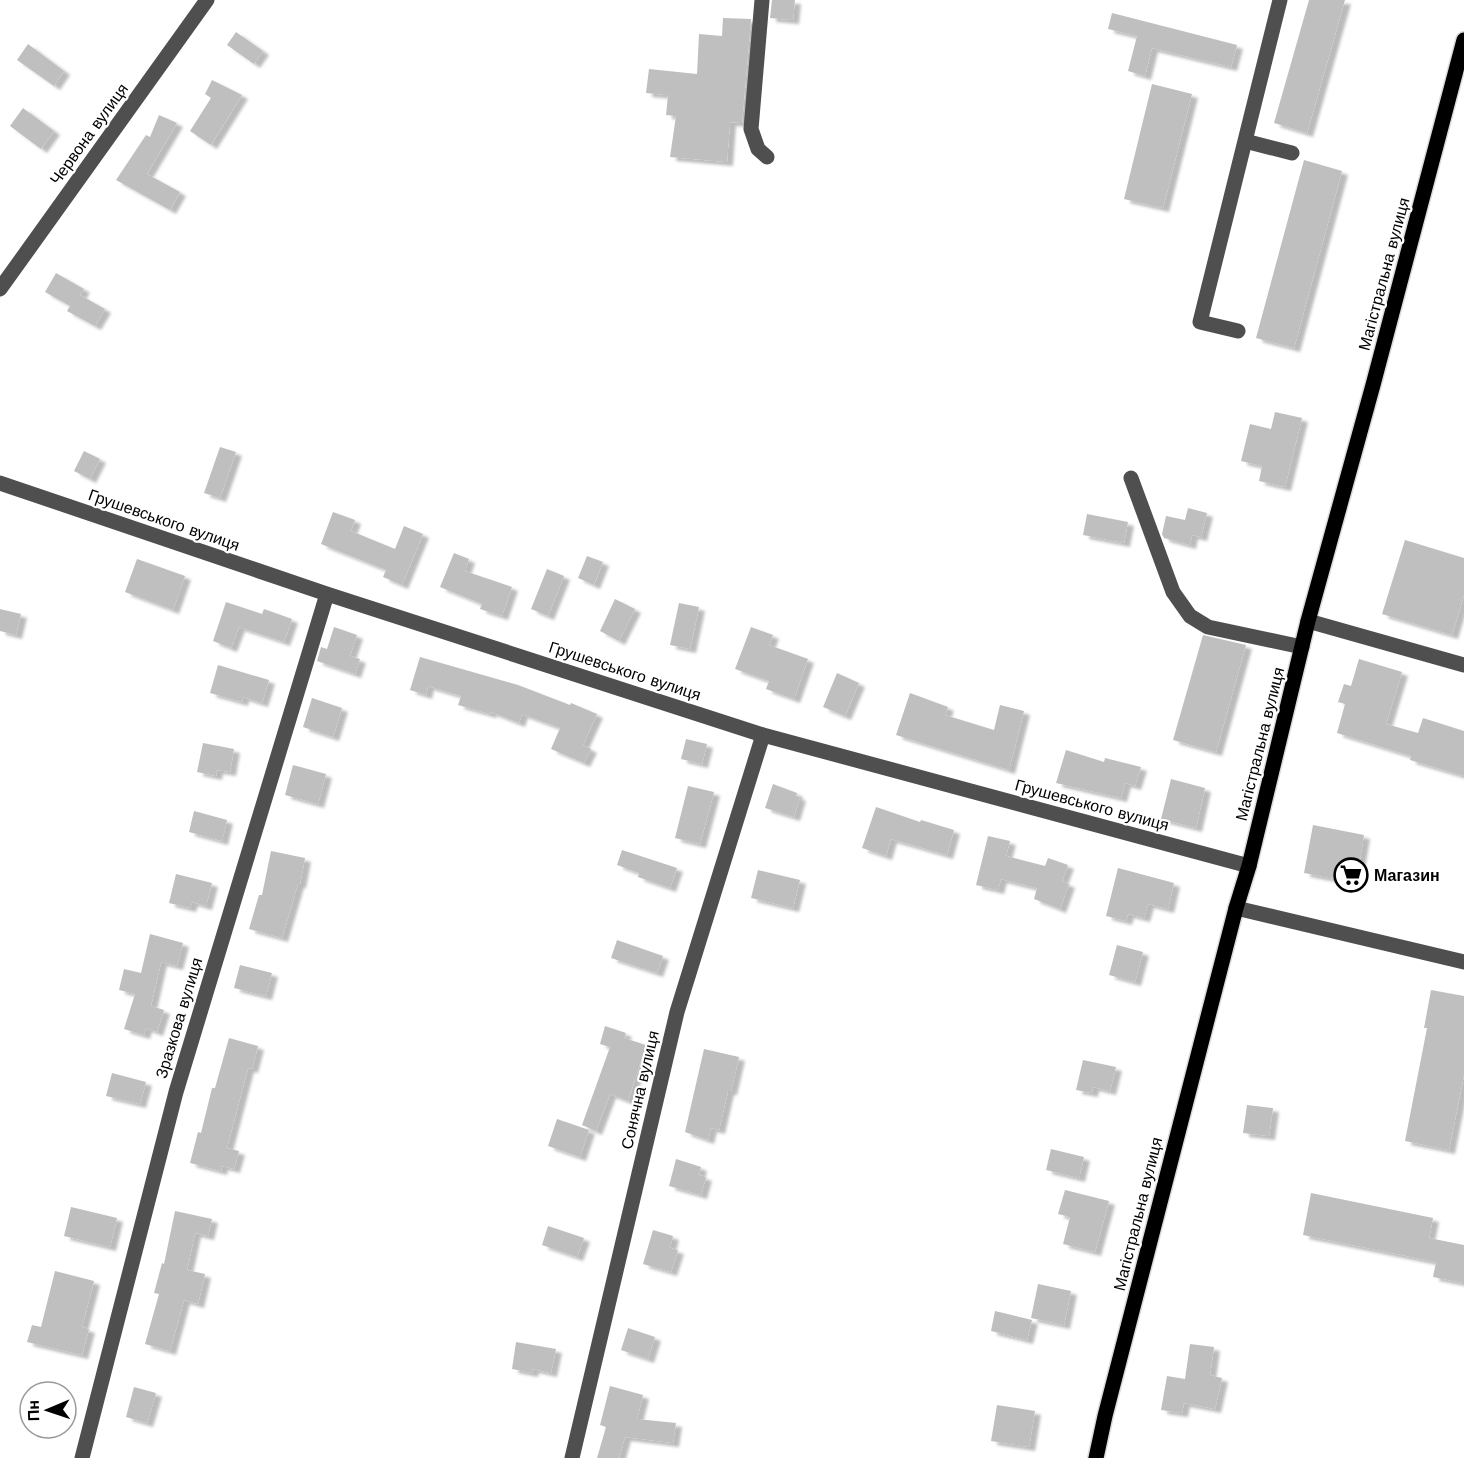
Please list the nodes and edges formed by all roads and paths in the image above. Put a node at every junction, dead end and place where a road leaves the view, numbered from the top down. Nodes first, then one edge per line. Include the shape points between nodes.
1 (207, 0) edge
2 (762, 0) edge
3 (1280, 0) edge
4 (1464, 40) edge
5 (1245, 141) junction
6 (1292, 153) dead end
7 (767, 157) dead end
8 (0, 289) edge
9 (1238, 331) dead end
10 (1131, 477) dead end
11 (0, 483) edge
12 (327, 594) junction
13 (1308, 621) junction
14 (1302, 647) junction
15 (1464, 665) edge
16 (763, 735) junction
17 (1249, 866) junction
18 (1236, 908) junction
19 (1464, 962) edge
20 (82, 1458) edge
21 (572, 1458) edge
22 (1096, 1458) edge

1 - 8 street, Червона вулиця
2 - 7 street via 751,129 758,148
3 - 5 street
4 - 13 main road, Магістральна вулиця
5 - 6 street
5 - 9 street via 1200,322
10 - 14 street via 1173,592 1190,616 1208,627
11 - 12 street, Грушевського вулиця
12 - 16 street, Грушевського вулиця
12 - 20 street, Зразкова вулиця via 176,1092
13 - 14 main road, Магістральна вулиця
13 - 15 street
14 - 17 main road, Магістральна вулиця
16 - 17 street, Грушевського вулиця
16 - 21 street, Сонячна вулиця via 677,1012
17 - 18 main road, Магістральна вулиця
18 - 19 street
18 - 22 main road, Магістральна вулиця

